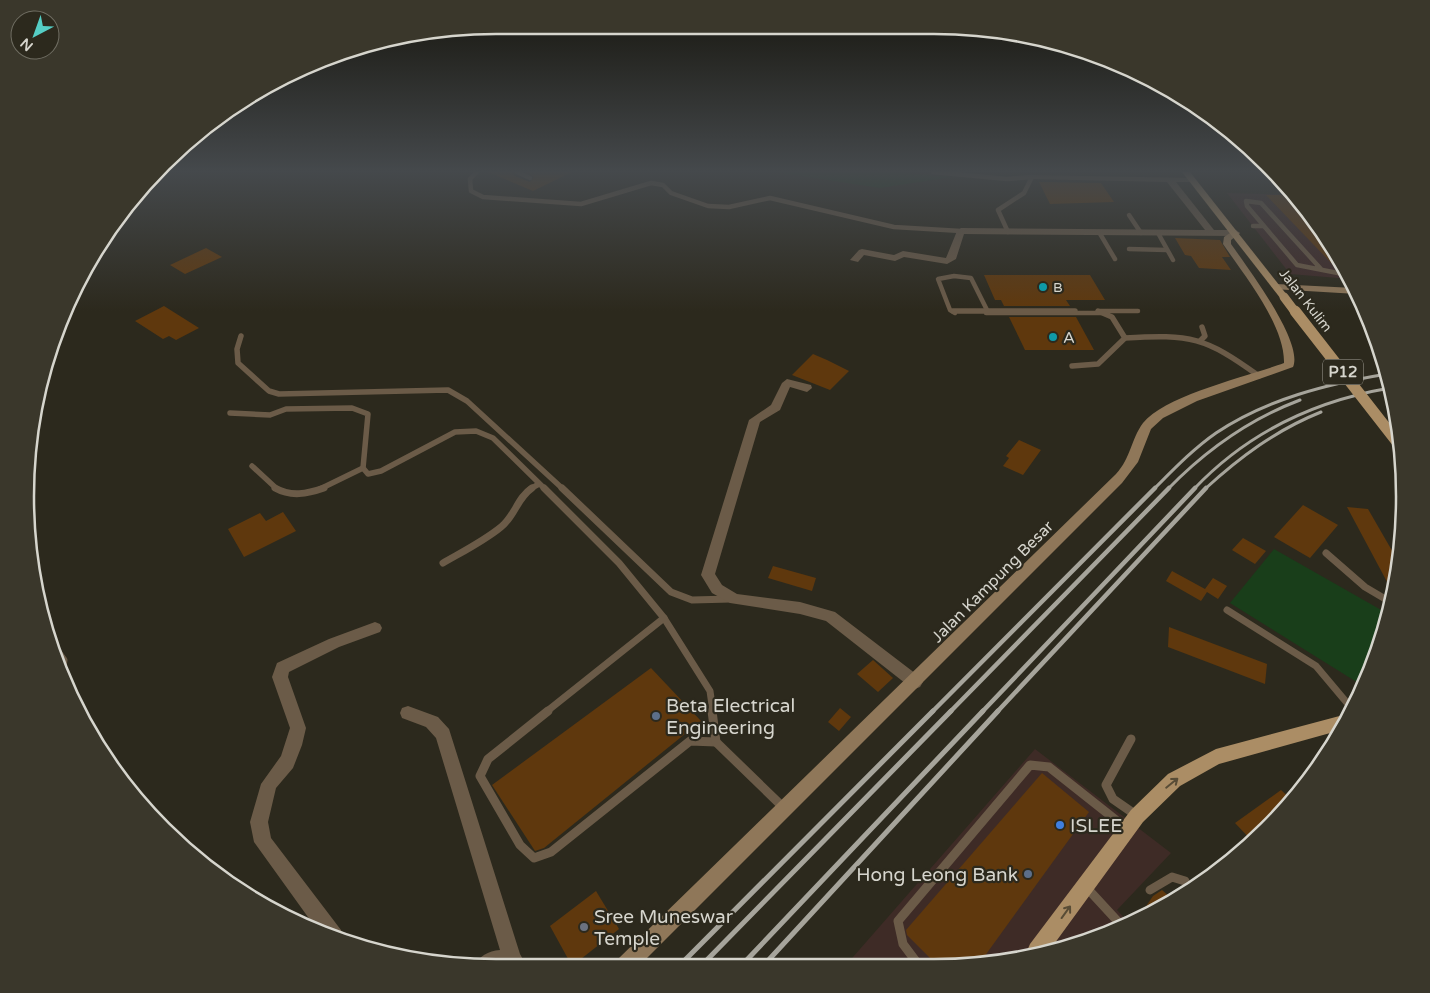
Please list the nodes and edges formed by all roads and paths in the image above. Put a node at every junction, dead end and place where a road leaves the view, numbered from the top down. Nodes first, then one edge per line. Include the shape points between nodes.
1 (857, 218) edge
2 (1002, 218) edge
3 (1131, 218) edge
4 (1200, 218) edge
5 (1224, 218) edge
6 (1257, 218) edge
7 (1275, 218) edge
8 (1253, 226) dead end
9 (1263, 226) junction
10 (961, 231) junction
11 (1008, 232) junction
12 (1099, 232) junction
13 (1141, 233) junction
14 (1158, 233) junction
15 (1212, 233) junction
16 (1236, 233) junction
17 (1129, 249) dead end
18 (1167, 250) junction
19 (1115, 259) dead end
20 (855, 260) dead end
21 (1173, 260) dead end
22 (1321, 269) junction
23 (1338, 273) edge
24 (1276, 287) junction
25 (1349, 292) edge
26 (1138, 310) dead end
27 (1097, 311) junction
28 (988, 312) junction
29 (1202, 327) dead end
30 (241, 336) dead end
31 (1125, 338) junction
32 (1200, 341) junction
33 (1072, 366) dead end
34 (1259, 376) junction
35 (807, 388) dead end
36 (230, 413) dead end
37 (1392, 435) edge
38 (252, 466) dead end
39 (364, 468) junction
40 (539, 484) junction
41 (1326, 553) dead end
42 (443, 563) dead end
43 (1384, 598) edge
44 (735, 599) junction
45 (1227, 610) dead end
46 (664, 618) junction
47 (375, 628) dead end
48 (915, 682) junction
49 (1348, 703) edge
50 (408, 713) dead end
51 (1336, 724) edge
52 (1131, 739) dead end
53 (716, 742) junction
54 (785, 809) junction
55 (1132, 823) junction
56 (1185, 881) dead end
57 (1085, 886) junction
58 (1150, 890) dead end
59 (1117, 921) edge
60 (326, 927) edge
61 (1041, 946) edge
62 (513, 959) edge
63 (632, 959) edge
64 (913, 959) edge

1 - 10 lane via 894,227
2 - 11 lane
3 - 13 lane
4 - 15 street
5 - 16 main road, Jalan Kulim / P12
6 - 9 lane
7 - 22 lane
8 - 9 lane
9 - 22 lane via 1297,265
10 - 11 street
10 - 20 street via 951,259 947,261 862,252
11 - 12 street
12 - 13 street
12 - 19 lane
13 - 14 street
14 - 15 street
14 - 18 lane
15 - 16 street
16 - 24 main road, Jalan Kulim / P12
16 - 34 street, Jalan Kampung Besar via 1227,239 1227,244 1265,300 1290,353 1289,365
17 - 18 lane
18 - 21 lane
22 - 23 lane
24 - 25 street
24 - 37 main road, Jalan Kulim / P12, bridge
26 - 27 lane
27 - 28 lane
27 - 31 lane via 1112,317
28 - 28 lane via 956,313 950,310 938,280 943,276 971,278
29 - 32 lane via 1205,336
30 - 44 lane via 237,349 238,363 269,391 279,394 448,390 467,401 671,592 680,598 694,600
31 - 32 lane via 1177,336
31 - 33 lane via 1098,364
32 - 34 lane via 1224,352
34 - 48 street, Jalan Kampung Besar via 1204,394 1155,418 1144,430 1135,456 1118,480
35 - 44 street via 787,383 776,407 755,420 708,575 716,589
36 - 39 lane via 270,416 286,409 362,410 368,414
38 - 39 lane via 277,490 294,494 315,491
39 - 40 lane via 368,474 381,472 456,432 476,431 492,438
40 - 42 lane via 523,494 513,514 500,528
40 - 46 lane via 619,563
41 - 43 lane via 1365,587
44 - 48 street via 800,608 830,616
45 - 49 lane via 1316,666
46 - 53 lane via 710,692
46 - 53 lane via 488,759 480,776 520,845 534,858 552,852 690,741
47 - 60 street via 282,668 280,677 298,728 287,762 268,784 259,822 263,842
48 - 54 street, Jalan Kampung Besar
50 - 62 street via 432,722 443,734
55 -> 51 main road via 1174,780 1216,757
52 - 55 lane via 1106,790
53 - 54 lane
54 - 63 street, Jalan Kampung Besar
55 - 57 main road
55 - 64 lane via 1049,767 1030,765 898,921 898,936
56 - 58 lane via 1172,877
57 - 59 lane
61 -> 57 main road

